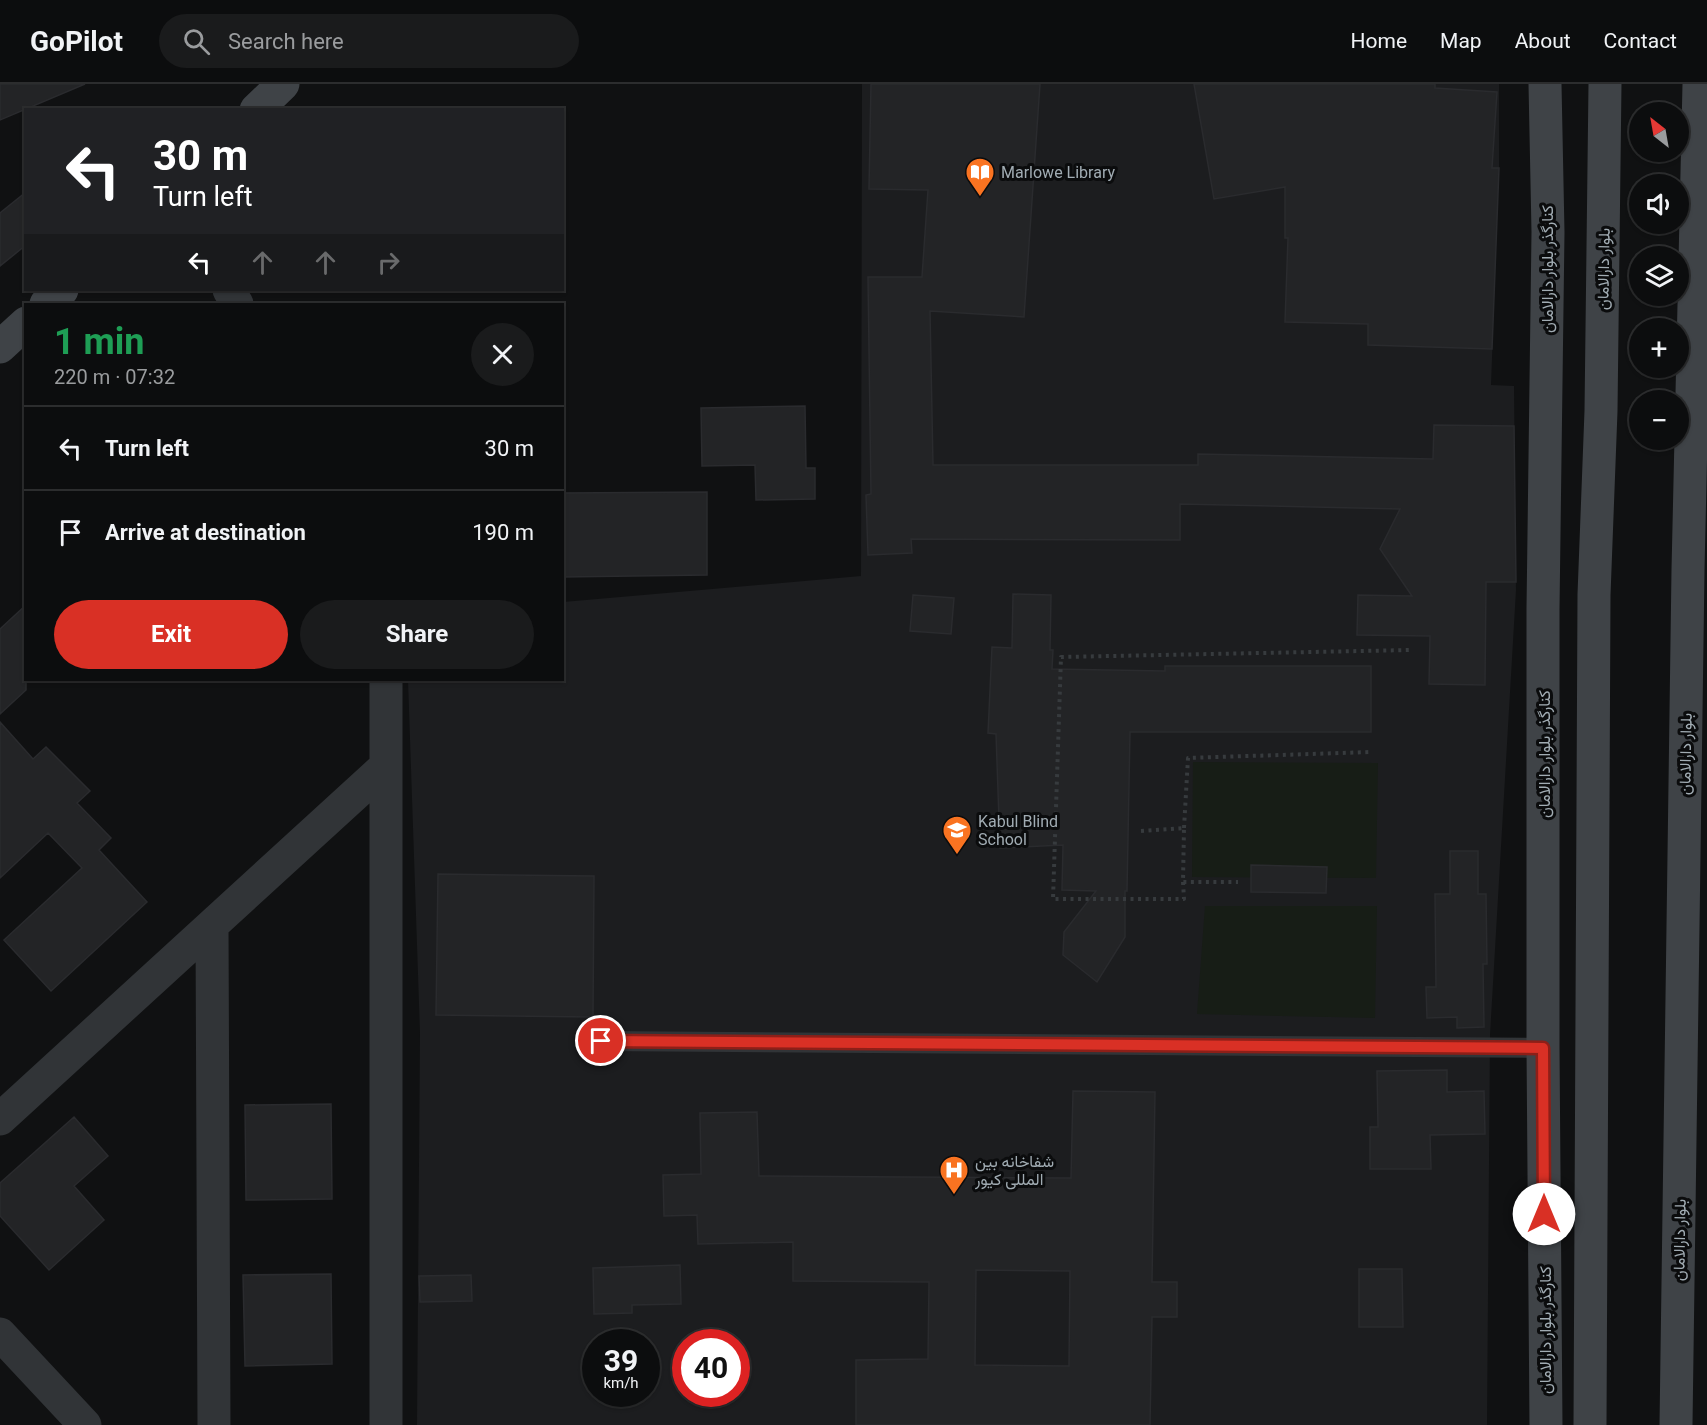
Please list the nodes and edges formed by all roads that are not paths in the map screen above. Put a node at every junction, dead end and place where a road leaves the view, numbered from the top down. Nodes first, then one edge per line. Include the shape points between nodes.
1 (284, 84) edge
2 (1545, 84) edge
3 (1605, 84) edge
4 (1699, 84) edge
5 (258, 108) edge
6 (61, 291) edge
7 (47, 303) edge
8 (24, 325) edge
9 (0, 347) edge
10 (386, 681) edge
11 (386, 766) junction
12 (212, 925) junction
13 (601, 1041) dead end
14 (1543, 1048) junction
15 (0, 1119) edge
16 (0, 1334) edge
17 (75, 1422) edge
18 (214, 1425) edge
19 (386, 1425) edge
20 (1546, 1425) edge
21 (1590, 1425) edge
22 (1676, 1425) edge

1 - 5 main road
2 - 14 main road, کنارگذر بلوار دارالامان via 1548,232
3 - 21 main road, بلوار دارالامان via 1594,607
4 - 22 main road, بلوار دارالامان
6 - 7 main road
8 - 9 main road
10 - 11 street
11 - 12 street
11 - 19 street
12 - 15 street
12 - 18 street
13 - 14 lane
14 - 20 main road, کنارگذر بلوار دارالامان
16 - 17 street

